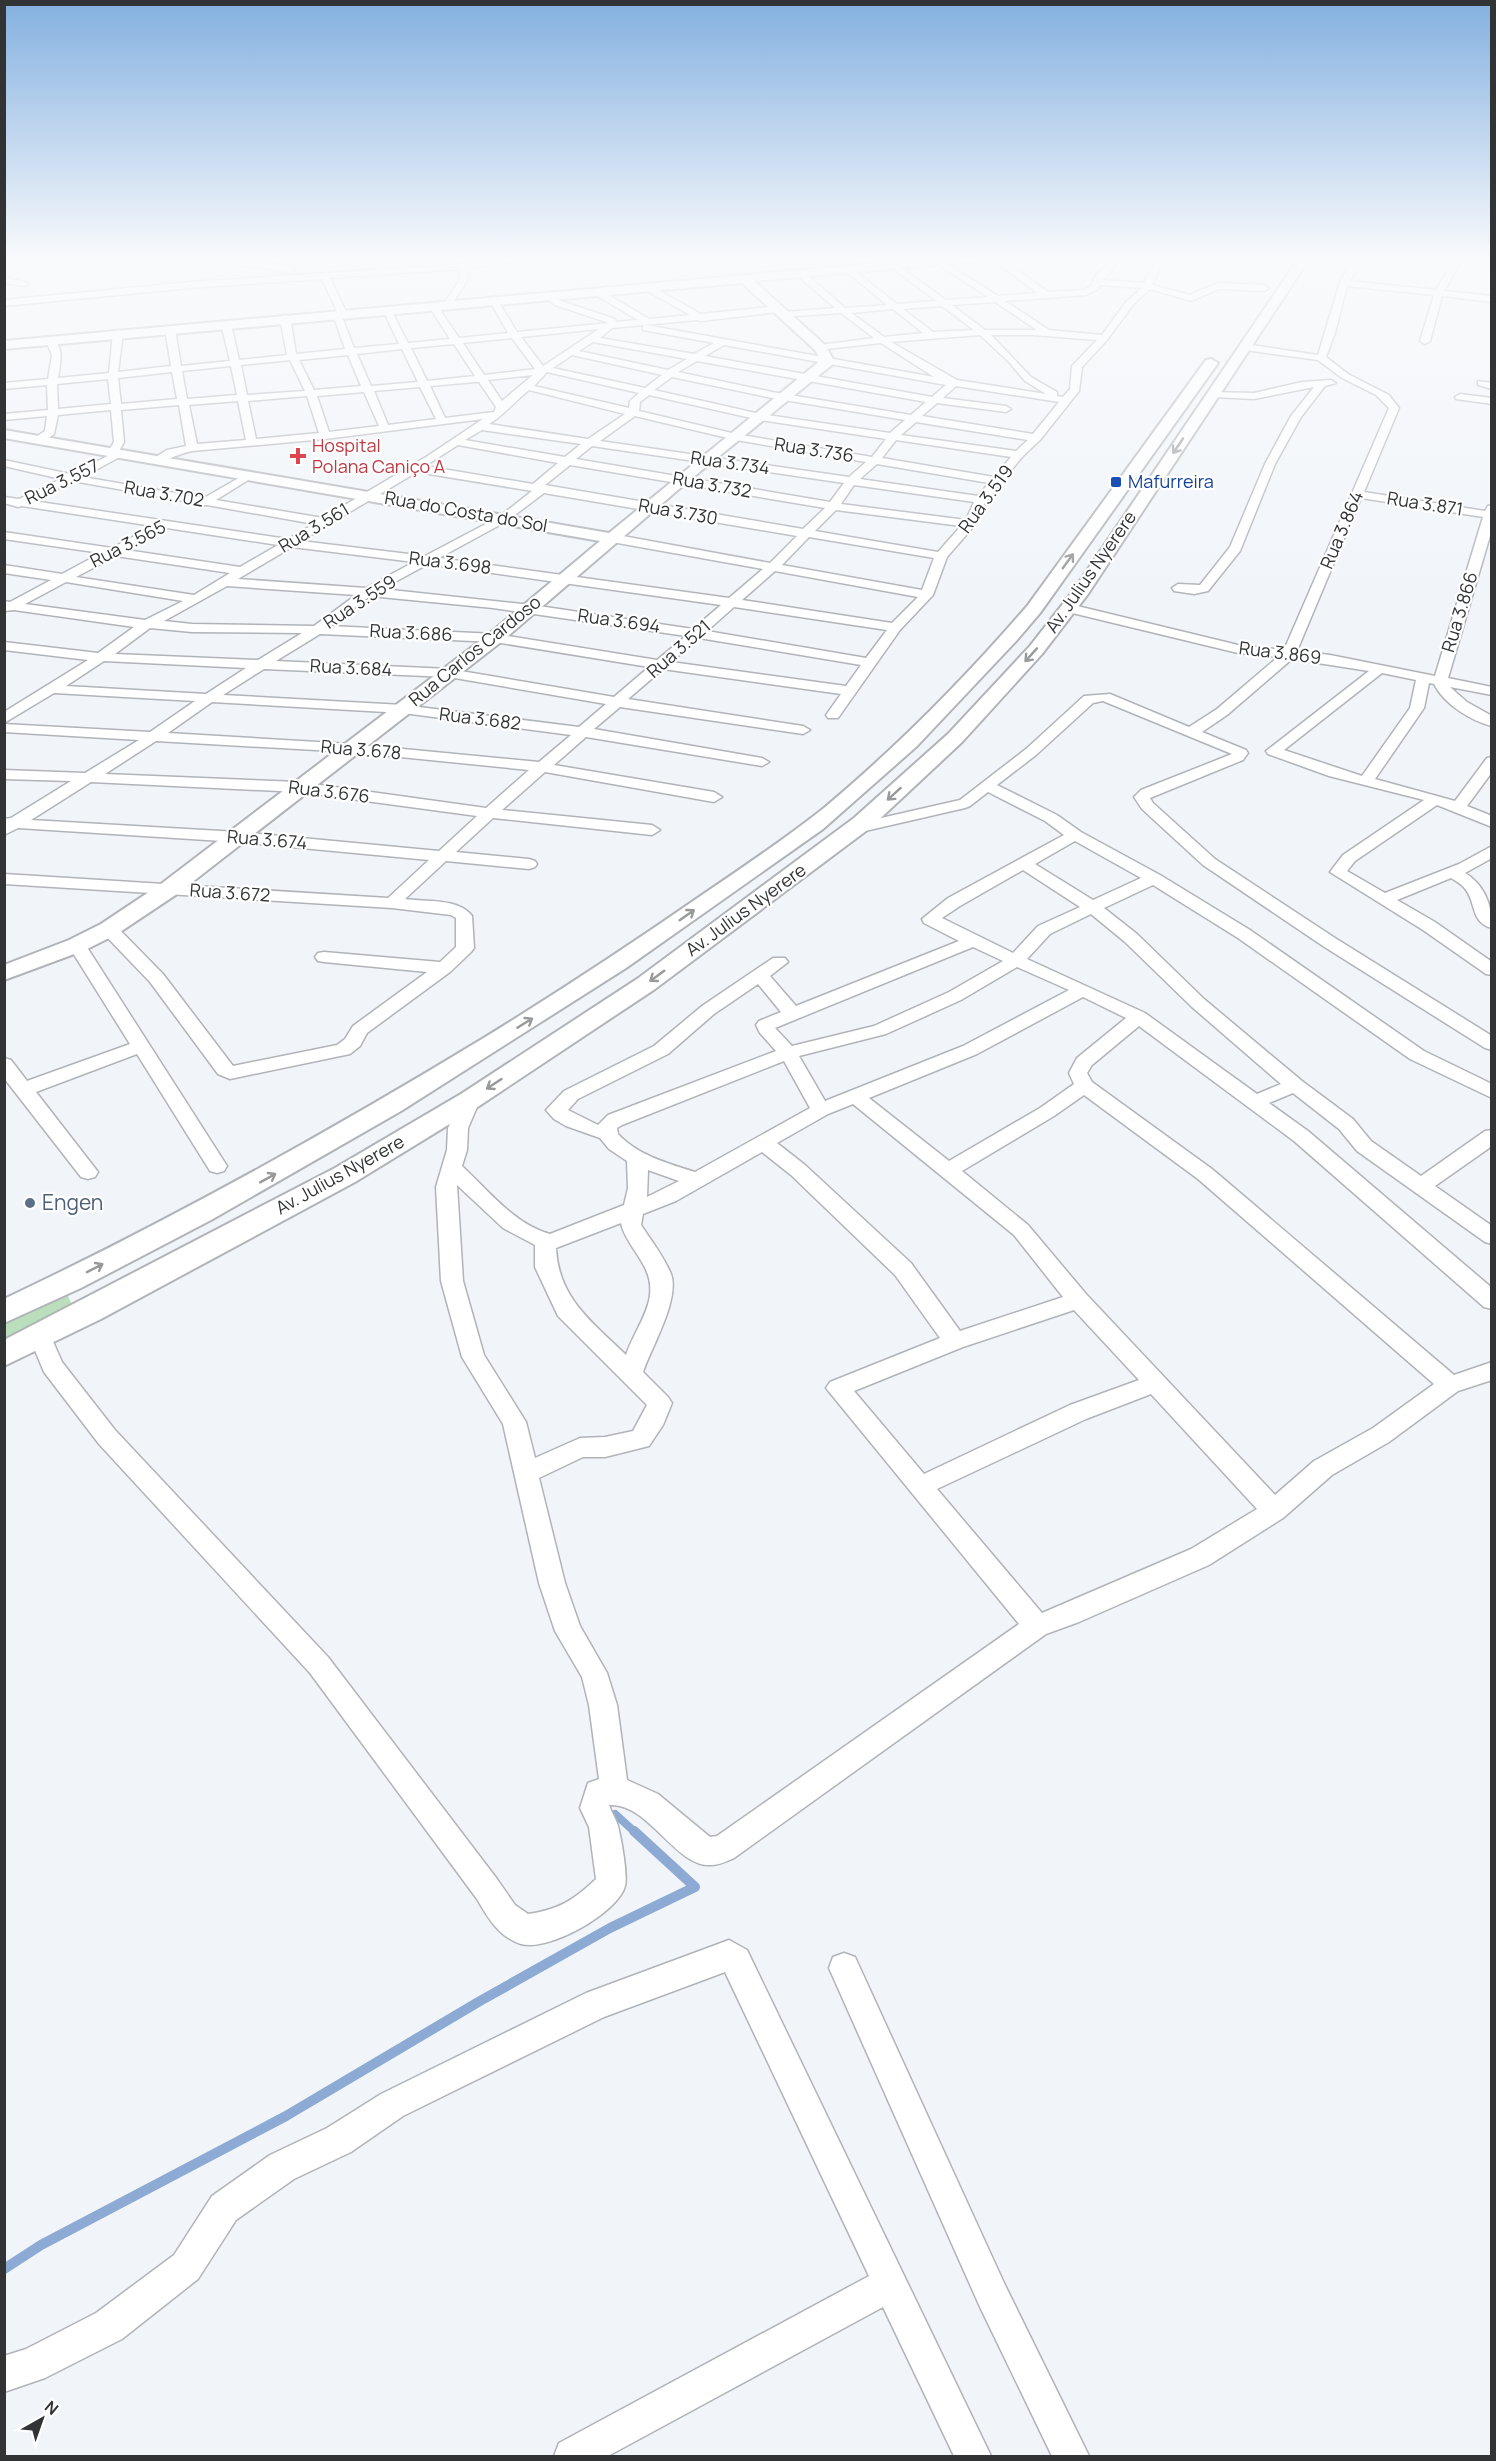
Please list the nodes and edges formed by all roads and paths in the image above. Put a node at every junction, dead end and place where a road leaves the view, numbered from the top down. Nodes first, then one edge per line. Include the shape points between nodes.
1 (54, 373) edge
2 (113, 373) edge
3 (141, 373) edge
4 (176, 373) edge
5 (237, 373) edge
6 (301, 373) edge
7 (360, 373) edge
8 (419, 373) edge
9 (479, 373) edge
10 (522, 373) edge
11 (541, 373) edge
12 (557, 373) edge
13 (670, 373) joint
14 (783, 373) edge
15 (813, 373) edge
16 (907, 373) edge
17 (934, 373) edge
18 (1023, 373) edge
19 (1076, 373) edge
20 (1204, 373) edge
21 (1227, 373) edge
22 (1342, 373) edge
23 (113, 376) junction
24 (810, 377) junction
25 (482, 378) junction
26 (1352, 380) junction
27 (52, 382) junction
28 (424, 383) junction
29 (954, 383) junction
30 (1481, 383) dead end
31 (1322, 384) junction
32 (4, 386) edge
33 (1491, 386) edge
34 (527, 387) junction
35 (368, 388) junction
36 (648, 392) junction
37 (311, 393) junction
38 (786, 397) junction
39 (1460, 397) dead end
40 (1210, 398) junction
41 (241, 399) junction
42 (1184, 399) junction
43 (934, 400) junction
44 (1064, 400) junction
45 (1491, 400) edge
46 (184, 402) junction
47 (117, 406) junction
48 (1006, 410) dead end
49 (500, 411) junction
50 (53, 412) junction
51 (633, 413) junction
52 (4, 417) edge
53 (760, 417) junction
54 (913, 418) junction
55 (442, 421) junction
56 (479, 426) junction
57 (385, 429) junction
58 (6, 435) edge
59 (894, 435) junction
60 (325, 436) junction
61 (736, 437) junction
62 (1036, 438) junction
63 (40, 439) junction
64 (456, 442) junction
65 (252, 443) junction
66 (589, 443) junction
67 (192, 448) junction
68 (116, 453) junction
69 (1018, 455) junction
70 (158, 460) junction
71 (706, 460) junction
72 (875, 460) junction
73 (567, 461) junction
74 (4, 463) edge
75 (415, 468) junction
76 (249, 475) junction
77 (72, 478) junction
78 (681, 480) junction
79 (852, 480) junction
80 (998, 481) junction
81 (542, 489) junction
82 (1358, 494) junction
83 (370, 495) junction
84 (4, 500) edge
85 (981, 500) junction
86 (205, 501) junction
87 (19, 504) junction
88 (833, 506) junction
89 (649, 507) junction
90 (4, 512) edge
91 (1491, 512) edge
92 (503, 519) junction
93 (324, 522) junction
94 (167, 524) junction
95 (970, 524) junction
96 (805, 533) junction
97 (4, 535) edge
98 (612, 538) junction
99 (289, 543) junction
100 (111, 552) junction
101 (941, 556) junction
102 (428, 561) junction
103 (774, 566) junction
104 (4, 569) edge
105 (240, 571) junction
106 (63, 578) junction
107 (566, 578) junction
108 (223, 582) junction
109 (1178, 588) dead end
110 (368, 592) junction
111 (927, 595) junction
112 (196, 599) junction
113 (731, 604) junction
114 (7, 607) edge
115 (530, 608) junction
116 (1069, 608) junction
117 (146, 625) junction
118 (895, 627) junction
119 (315, 631) junction
120 (696, 633) junction
121 (495, 638) junction
122 (4, 646) edge
123 (1289, 655) junction
124 (101, 657) junction
125 (870, 663) junction
126 (260, 664) junction
127 (660, 665) junction
128 (1378, 670) junction
129 (449, 673) junction
130 (1423, 678) junction
131 (1440, 681) junction
132 (52, 689) junction
133 (851, 691) junction
134 (1491, 691) edge
135 (208, 699) junction
136 (617, 702) junction
137 (403, 709) junction
138 (833, 715) dead end
139 (4, 719) edge
140 (1491, 722) edge
141 (4, 728) edge
142 (802, 730) dead end
143 (584, 732) junction
144 (1191, 732) junction
145 (153, 738) junction
146 (351, 748) junction
147 (1491, 761) edge
148 (762, 762) dead end
149 (542, 767) junction
150 (4, 774) edge
151 (88, 776) junction
152 (1365, 782) junction
153 (987, 786) junction
154 (299, 787) junction
155 (714, 797) dead end
156 (1436, 800) junction
157 (1459, 807) junction
158 (489, 813) junction
159 (1491, 822) edge
160 (7, 825) edge
161 (852, 829) junction
162 (652, 830) dead end
163 (1075, 835) junction
164 (238, 837) junction
165 (1491, 851) edge
166 (442, 855) junction
167 (1023, 863) junction
168 (529, 864) dead end
169 (1452, 872) junction
170 (1154, 878) junction
171 (4, 879) edge
172 (169, 889) junction
173 (1384, 899) junction
174 (392, 903) junction
175 (1092, 907) junction
176 (1491, 923) edge
177 (109, 929) junction
178 (973, 941) junction
179 (77, 945) junction
180 (324, 957) dead end
181 (1015, 961) junction
182 (778, 962) dead end
183 (444, 968) junction
184 (1491, 970) edge
185 (4, 973) edge
186 (760, 975) junction
187 (1083, 990) junction
188 (793, 1014) junction
189 (1138, 1017) junction
190 (1491, 1044) edge
191 (142, 1046) junction
192 (788, 1053) junction
193 (4, 1064) edge
194 (1295, 1085) junction
195 (1084, 1086) junction
196 (24, 1089) junction
197 (1491, 1092) edge
198 (855, 1096) junction
199 (470, 1100) junction
200 (1255, 1102) junction
201 (821, 1110) junction
202 (606, 1133) junction
203 (1491, 1136) edge
204 (764, 1143) junction
205 (637, 1157) junction
206 (217, 1166) dead end
207 (452, 1167) junction
208 (947, 1170) junction
209 (88, 1172) dead end
210 (697, 1180) junction
211 (1421, 1186) junction
212 (633, 1210) junction
213 (1491, 1237) edge
214 (545, 1241) junction
215 (65, 1283) junction
216 (1078, 1300) junction
217 (1491, 1301) edge
218 (6, 1307) edge
219 (90, 1311) junction
220 (40, 1336) junction
221 (955, 1341) junction
222 (4, 1353) edge
223 (1491, 1371) edge
224 (631, 1374) junction
225 (1156, 1383) junction
226 (1450, 1385) junction
227 (526, 1473) junction
228 (921, 1486) junction
229 (1274, 1511) junction
230 (1037, 1626) junction
231 (614, 1788) junction
232 (844, 1968) dead end
233 (890, 2284) junction
234 (4, 2374) edge
235 (572, 2457) edge
236 (973, 2457) edge
237 (1071, 2457) edge

1 - 27 street
2 - 23 street
3 - 23 street
4 - 46 street
5 - 41 street
6 - 37 street
7 - 35 street
8 - 28 street
9 - 25 street
10 - 25 street
11 - 34 street, Rua 3.561
12 - 36 street
13 - 36 street, Rua 3.559
13 - 38 street
14 - 24 street
15 - 24 main road, Rua Carlos Cardoso
16 - 29 street
17 - 29 street
18 - 44 street
19 - 44 street, Rua 3.519 via 1075,389
20 - 42 main road, Av. Julius Nyerere
21 - 40 main road, Av. Julius Nyerere
22 - 26 street
23 - 27 street
23 - 47 street
24 - 38 main road, Rua Carlos Cardoso
24 - 43 street
25 - 28 street
25 - 49 street
26 - 31 street
26 - 82 street, Rua 3.864 via 1393,405
27 - 32 street
27 - 50 street
28 - 35 street
28 - 55 street
29 - 43 street, Rua 3.521
29 - 44 street
30 - 33 street
31 - 40 street via 1254,396
31 - 109 street via 1296,416 1270,464 1236,548 1204,588
34 - 49 street, Rua 3.561
34 - 51 street, Rua 3.736
35 - 37 street
35 - 57 street
36 - 51 street, Rua 3.559 via 635,400
36 - 53 street
37 - 41 street
37 - 60 street
38 - 53 main road, Rua Carlos Cardoso
38 - 54 street
39 - 45 street
40 - 42 main road
40 -> 116 main road, Av. Julius Nyerere
41 - 46 street
41 - 65 street
215 -> 42 main road, Av. Julius Nyerere via 262,1181 433,1081 611,969 830,813 923,729 1006,643
43 - 48 street
43 - 54 street, Rua 3.521
44 - 62 street, Rua 3.519
46 - 47 street
46 - 67 street
47 - 50 street
47 - 68 street
49 - 55 street
49 - 56 street, Rua 3.561
50 - 52 street
50 - 63 street via 50,432
51 - 61 street, Rua 3.736
51 - 66 street, Rua 3.559
53 - 59 street
53 - 61 main road, Rua Carlos Cardoso
54 - 59 street, Rua 3.521
54 - 62 street
55 - 57 street
56 - 64 street, Rua 3.561
56 - 66 street, Rua 3.734
57 - 60 street
58 - 63 main road, Rua do Costa do Sol
59 - 69 street
59 - 72 street, Rua 3.521
60 - 65 street
61 - 71 main road, Rua Carlos Cardoso
61 - 72 street, Rua 3.736
62 - 69 street, Rua 3.519
63 - 68 main road, Rua do Costa do Sol
64 - 73 street, Rua 3.732
64 - 75 street, Rua 3.561
65 - 67 street
66 - 71 street, Rua 3.734
66 - 73 street, Rua 3.559
67 - 70 street via 171,452
68 - 70 main road, Rua do Costa do Sol
68 - 77 street, Rua 3.557
69 - 80 street, Rua 3.519
70 - 76 main road, Rua do Costa do Sol
71 - 78 main road, Rua Carlos Cardoso
71 - 79 street, Rua 3.734
72 - 79 street, Rua 3.521
72 - 80 street, Rua 3.736
73 - 78 street, Rua 3.732
73 - 81 street, Rua 3.559 via 538,485
74 - 77 street, Rua 3.702
75 - 81 street, Rua 3.730
75 - 83 street, Rua 3.561
76 - 83 main road, Rua do Costa do Sol
76 - 86 street, Rua 3.565
77 - 86 street, Rua 3.702
77 - 87 street, Rua 3.557
78 - 88 street, Rua 3.732
78 - 89 main road, Rua Carlos Cardoso
79 - 85 street, Rua 3.734
79 - 88 street, Rua 3.521
80 - 85 street, Rua 3.519
81 - 89 street, Rua 3.730
81 - 92 street, Rua 3.559
82 - 91 street, Rua 3.871
82 - 123 street, Rua 3.864
83 - 92 main road, Rua do Costa do Sol
83 - 93 street, Rua 3.561
84 - 87 street, Rua 3.698
85 - 95 street, Rua 3.519
86 - 93 street, Rua 3.702
86 - 94 street, Rua 3.565
87 - 90 street, Rua 3.557
87 - 94 street, Rua 3.698
88 - 95 street, Rua 3.732
88 - 96 street, Rua 3.521
89 - 96 street, Rua 3.730
89 - 98 main road, Rua Carlos Cardoso
91 - 131 street, Rua 3.866
92 - 98 main road, Rua do Costa do Sol
92 - 102 street, Rua 3.559
93 - 99 street, Rua 3.561
94 - 99 street, Rua 3.698
94 - 100 street, Rua 3.565
95 - 101 street, Rua 3.519
96 - 101 street, Rua 3.730
96 - 103 street, Rua 3.521
97 - 100 street
98 - 103 street, Rua do Costa do Sol
98 - 107 main road, Rua Carlos Cardoso
99 - 102 street, Rua 3.698
99 - 105 street, Rua 3.561
100 - 105 street
100 - 106 street, Rua 3.565
101 - 111 street, Rua 3.519
102 - 107 street, Rua 3.698
102 - 110 street, Rua 3.559
103 - 111 street, Rua do Costa do Sol
103 - 113 street, Rua 3.521
104 - 106 street
105 - 108 street, Rua 3.561
106 - 112 street
106 - 114 street, Rua 3.565
107 - 113 street, Rua 3.698
107 - 115 main road, Rua Carlos Cardoso
108 - 110 street, Rua 3.694
108 - 112 street, Rua 3.561
110 - 115 street, Rua 3.694
110 - 119 street, Rua 3.559
111 - 118 street, Rua 3.519
112 - 117 street, Rua 3.561
113 - 118 street, Rua 3.698
113 - 120 street, Rua 3.521
114 - 117 street, Rua 3.686
115 - 120 street, Rua 3.694
115 - 121 main road, Rua Carlos Cardoso
116 - 123 street, Rua 3.869 via 1221,645
116 -> 161 main road, Av. Julius Nyerere via 956,738
117 - 119 street, Rua 3.686
117 - 124 street, Rua 3.561
118 - 125 street, Rua 3.519
119 - 121 street, Rua 3.686
119 - 126 street, Rua 3.559
120 - 125 street, Rua 3.694
120 - 127 street, Rua 3.521
121 - 127 street, Rua 3.686
121 - 129 main road, Rua Carlos Cardoso
122 - 124 street, Rua 3.684
123 - 128 street, Rua 3.869
123 - 144 street via 1222,712
124 - 126 street, Rua 3.684
124 - 132 street, Rua 3.561
125 - 133 street, Rua 3.519
126 - 129 street, Rua 3.684
126 - 135 street, Rua 3.559
127 - 133 street, Rua 3.686
127 - 136 street, Rua 3.521
128 - 130 street, Rua 3.869
128 - 152 street via 1273,751
129 - 136 street, Rua 3.684
129 - 137 main road, Rua Carlos Cardoso
130 - 131 street, Rua 3.869
130 - 152 street via 1417,708
131 - 134 street, Rua 3.869
131 - 140 street via 1460,703
132 - 135 street, Rua 3.682
132 - 139 street, Rua 3.561
133 - 138 street, Rua 3.519
135 - 137 street, Rua 3.682
135 - 145 street, Rua 3.559
136 - 142 street, Rua 3.684
136 - 143 street, Rua 3.521
137 - 143 street, Rua 3.682
137 - 146 main road, Rua Carlos Cardoso
141 - 145 street, Rua 3.678
143 - 148 street, Rua 3.682
143 - 149 street, Rua 3.521
144 - 153 street via 1105,697 1094,697
144 - 190 street via 1240,755 1146,793 1142,797 1147,806 1209,862
145 - 146 street, Rua 3.678
145 - 151 street, Rua 3.559
146 - 149 street, Rua 3.678
146 - 154 main road, Rua Carlos Cardoso
147 - 157 street
149 - 155 street, Rua 3.678
149 - 158 street, Rua 3.521
150 - 151 street, Rua 3.676
151 - 154 street, Rua 3.676
151 - 160 street, Rua 3.559
152 - 156 street
153 - 161 street via 965,803
153 - 163 street via 1051,818
154 - 158 street, Rua 3.676
154 - 164 main road, Rua Carlos Cardoso
156 - 157 street
156 - 173 street via 1349,858 1338,870
157 - 159 street
158 - 162 street, Rua 3.676
158 - 166 street, Rua 3.521
160 - 164 street, Rua 3.674
161 -> 199 main road, Av. Julius Nyerere via 646,984
163 - 167 street
163 - 170 street
164 - 166 street, Rua 3.674
164 - 172 main road, Rua Carlos Cardoso
165 - 169 street
166 - 168 street, Rua 3.674
166 - 174 street, Rua 3.521
167 - 175 street
167 - 178 street via 932,916 932,921
169 - 173 street
169 - 176 street via 1473,886 1479,909
170 - 175 street
170 - 197 street via 1244,934 1418,1054
171 - 172 street, Rua 3.672
172 - 174 street, Rua 3.672
172 - 177 main road, Rua Carlos Cardoso
173 - 184 street
174 - 183 street, Rua 3.672 via 456,910 464,916 465,948
175 - 181 street via 1044,930
175 - 194 street
177 - 179 main road, Rua Carlos Cardoso
177 - 183 street via 179,1003 230,1073 343,1050 359,1030
178 - 181 street
178 - 188 street
179 - 185 main road, Rua Carlos Cardoso
179 - 191 street
180 - 183 street
181 - 187 street
181 - 192 street via 955,996 880,1030
182 - 186 street
186 - 188 street
186 - 202 street via 708,1010 661,1050 571,1095 557,1107 562,1116
187 - 189 street
187 - 198 street via 970,1050
188 - 192 street via 765,1027
189 - 195 street via 1084,1062 1078,1073
189 - 200 street
191 - 196 street
191 - 206 street
192 - 201 street
192 - 202 street via 615,1120 607,1126
193 - 196 street
194 - 200 street
194 - 211 street via 1346,1124 1364,1146
195 - 208 street
195 - 226 street via 1221,1187
196 - 209 street
198 - 201 street
198 - 208 street
199 - 207 street via 458,1128
199 - 219 main road, Av. Julius Nyerere via 345,1174
200 - 217 street via 1301,1136
201 - 204 street
202 - 205 street via 610,1142
203 - 211 street
204 - 210 street
204 - 221 street via 903,1269
205 - 210 street
205 - 212 street via 638,1188
207 - 214 street via 517,1226
207 - 227 street via 446,1187 452,1281 473,1357 514,1422
208 - 216 street via 1021,1230
210 - 212 street
211 - 213 street
212 - 214 street
212 - 224 street via 633,1230 660,1274 663,1289
214 - 224 street via 546,1267 566,1310
215 - 218 main road, Av. Julius Nyerere
215 - 219 main road
216 - 221 street
216 - 225 street
219 - 220 main road, Av. Julius Nyerere
220 - 222 main road, Av. Julius Nyerere
220 - 231 street via 52,1366 107,1437 319,1665 504,1916 524,1930 547,1927 587,1909 611,1884 603,1825 594,1808 598,1793
221 - 228 street via 838,1388
223 - 226 street
224 - 227 street via 660,1403 641,1439 579,1448
225 - 228 street via 1078,1412
225 - 229 street
226 - 229 street via 1381,1435 1323,1468
227 - 231 street via 552,1583 568,1631 594,1673 603,1705
228 - 230 street
229 - 230 street via 1200,1557
230 - 231 street via 724,1848 710,1851 696,1845 650,1803
232 - 237 street via 992,2295
233 - 234 street via 736,1961 729,1955 597,2004 392,2105 339,2140 282,2167 224,2208 186,2267 109,2326
233 - 235 street
233 - 236 street

